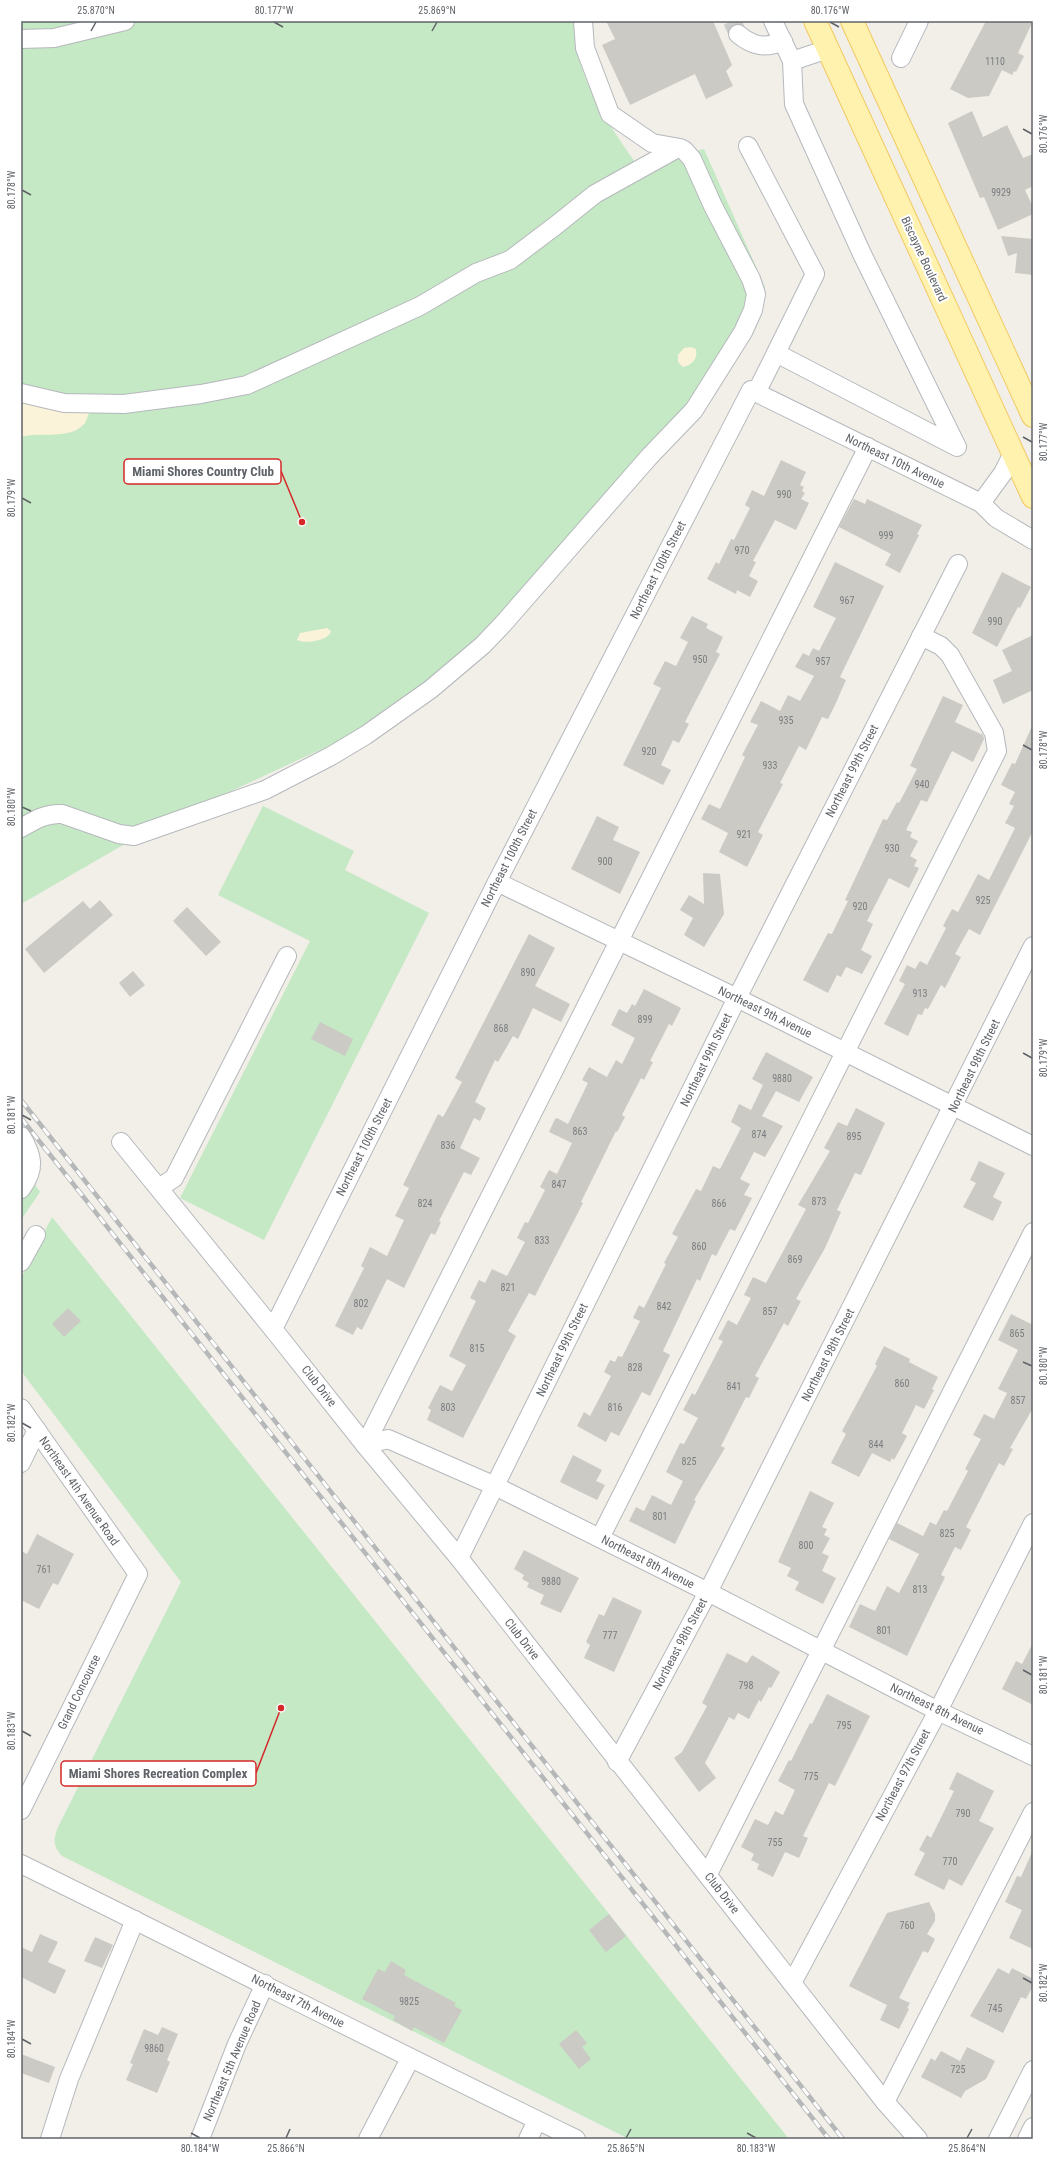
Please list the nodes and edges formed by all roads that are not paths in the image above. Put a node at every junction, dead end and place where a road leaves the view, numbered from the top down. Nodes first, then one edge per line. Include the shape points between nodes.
1 (125, 21) edge
2 (584, 21) edge
3 (773, 21) edge
4 (815, 21) edge
5 (919, 21) edge
6 (855, 27) edge
7 (738, 34) tunnel mouth
8 (21, 39) edge
9 (783, 41) junction
10 (828, 49) junction
11 (901, 58) dead end
12 (792, 61) junction
13 (748, 146) dead end
14 (676, 149) junction
15 (776, 353) junction
16 (753, 391) junction
17 (21, 393) edge
18 (1033, 416) edge
19 (868, 447) junction
20 (1013, 453) junction
21 (1033, 497) edge
22 (981, 503) junction
23 (1033, 540) edge
24 (958, 564) dead end
25 (921, 636) junction
26 (21, 828) edge
27 (497, 882) junction
28 (620, 941) junction
29 (1033, 946) edge
30 (287, 956) dead end
31 (737, 998) junction
32 (845, 1052) junction
33 (954, 1106) junction
34 (21, 1136) edge
35 (121, 1142) dead end
36 (1033, 1146) edge
37 (159, 1188) junction
38 (21, 1189) edge
39 (1033, 1232) edge
40 (36, 1236) dead end
41 (21, 1262) edge
42 (273, 1329) junction
43 (21, 1408) edge
44 (37, 1430) junction
45 (365, 1445) junction
46 (21, 1463) edge
47 (495, 1486) junction
48 (1033, 1523) edge
49 (600, 1538) junction
50 (459, 1558) junction
51 (138, 1574) joint
52 (708, 1592) junction
53 (821, 1650) junction
54 (938, 1711) junction
55 (1033, 1756) edge
56 (617, 1762) junction
57 (21, 1810) edge
58 (1033, 1812) edge
59 (21, 1864) edge
60 (708, 1874) junction
61 (135, 1920) junction
62 (792, 1983) junction
63 (264, 1984) junction
64 (410, 2059) junction
65 (1033, 2070) edge
66 (885, 2102) junction
67 (537, 2121) junction
68 (1033, 2127) edge
69 (50, 2139) edge
70 (200, 2139) edge
71 (368, 2139) edge
72 (528, 2139) edge
73 (576, 2139) edge
74 (918, 2139) edge
75 (998, 2139) edge
76 (1027, 2139) edge

1 - 8 street via 54,38
2 - 14 street via 585,48 610,114 652,143
3 - 9 street
4 - 10 main road, Biscayne Boulevard
5 - 11 street
6 - 10 main road
6 - 18 main road
7 - 9 street via 747,42 760,46 775,45
9 - 12 street
10 - 12 street
10 - 20 main road, Biscayne Boulevard
12 - 15 street via 794,104 862,254 957,447
13 - 15 street, Northeast 100th Street via 815,274
14 - 17 street via 594,194 510,260 476,273 420,306 247,385 124,404 64,403
14 - 26 street via 684,150 692,158 713,206 751,279 756,294 753,310 743,332 694,410 649,457 504,624 430,690 383,724 331,756 265,790 134,836 119,834 53,813
15 - 16 street, Northeast 100th Street
16 - 19 street, Northeast 10th Avenue
16 - 27 street, Northeast 100th Street
19 - 22 street, Northeast 10th Avenue
19 - 28 street
20 - 21 main road, Biscayne Boulevard
20 - 22 street via 1003,473
22 - 23 street, Northeast 10th Avenue via 996,518
24 - 25 street, Northeast 99th Street
25 - 31 street, Northeast 99th Street
25 - 32 street via 941,646 950,655 994,733 997,751
27 - 28 street, Northeast 9th Avenue
27 - 42 street, Northeast 100th Street
28 - 31 street, Northeast 9th Avenue
28 - 45 street
29 - 33 street, Northeast 98th Street
30 - 37 street via 174,1178
31 - 32 street, Northeast 9th Avenue
31 - 47 street, Northeast 99th Street
32 - 33 street, Northeast 9th Avenue
32 - 49 street
33 - 36 street, Northeast 9th Avenue
33 - 52 street, Northeast 98th Street
34 - 38 street via 30,1152 32,1165
35 - 37 street, Club Drive
37 - 42 street, Club Drive
39 - 53 street
40 - 41 street
42 - 45 street, Club Drive
43 - 44 street, Northeast 4th Avenue Road
44 - 46 street
44 - 51 street, Northeast 4th Avenue Road
45 - 47 street, Northeast 8th Avenue via 388,1439
45 - 50 street, Club Drive
47 - 49 street, Northeast 8th Avenue
47 - 50 street, Northeast 99th Street
48 - 54 street, Northeast 97th Street
49 - 52 street, Northeast 8th Avenue
50 - 56 street, Club Drive
51 - 57 street, Grand Concourse
52 - 53 street, Northeast 8th Avenue
52 - 56 street, Northeast 98th Street
53 - 54 street, Northeast 8th Avenue
53 - 60 street
54 - 55 street, Northeast 8th Avenue
54 - 62 street, Northeast 97th Street
56 - 60 street, Club Drive
58 - 66 street
59 - 61 street, Northeast 7th Avenue
60 - 62 street, Club Drive
61 - 63 street, Northeast 7th Avenue
61 - 69 street via 69,2079
62 - 66 street, Club Drive
63 - 64 street, Northeast 7th Avenue
63 - 70 street, Northeast 5th Avenue Road via 237,2044
64 - 67 street, Northeast 7th Avenue
64 - 71 street
65 - 75 street
66 - 74 street, Club Drive
67 - 72 street
67 - 73 street, Northeast 7th Avenue
68 - 76 street

